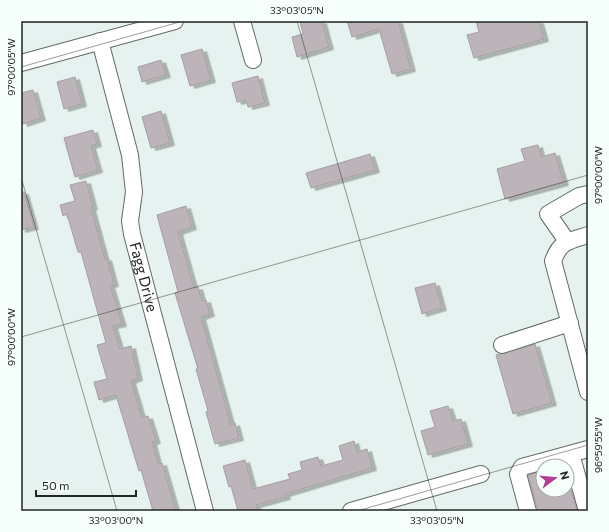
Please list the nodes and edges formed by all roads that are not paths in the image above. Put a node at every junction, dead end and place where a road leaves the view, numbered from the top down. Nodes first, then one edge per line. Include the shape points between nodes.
1 (175, 21) edge
2 (242, 21) edge
3 (100, 41) junction
4 (253, 60) dead end
5 (21, 63) edge
6 (588, 194) edge
7 (588, 235) edge
8 (567, 241) junction
9 (570, 323) junction
10 (581, 337) edge
11 (502, 344) dead end
12 (588, 392) edge
13 (588, 449) edge
14 (571, 454) junction
15 (481, 474) dead end
16 (205, 511) edge
17 (351, 511) edge
18 (528, 511) edge
19 (587, 511) edge

1 - 3 street
2 - 4 street
3 - 5 street
3 - 16 street, Fagg Drive via 130,154 134,192 130,220 132,234
6 - 8 street via 579,196 548,214
7 - 8 street
8 - 9 street via 557,250 553,261
9 - 10 street
9 - 11 street
10 - 12 street
13 - 14 street
14 - 18 street via 522,467 518,474
14 - 19 street
15 - 17 street

